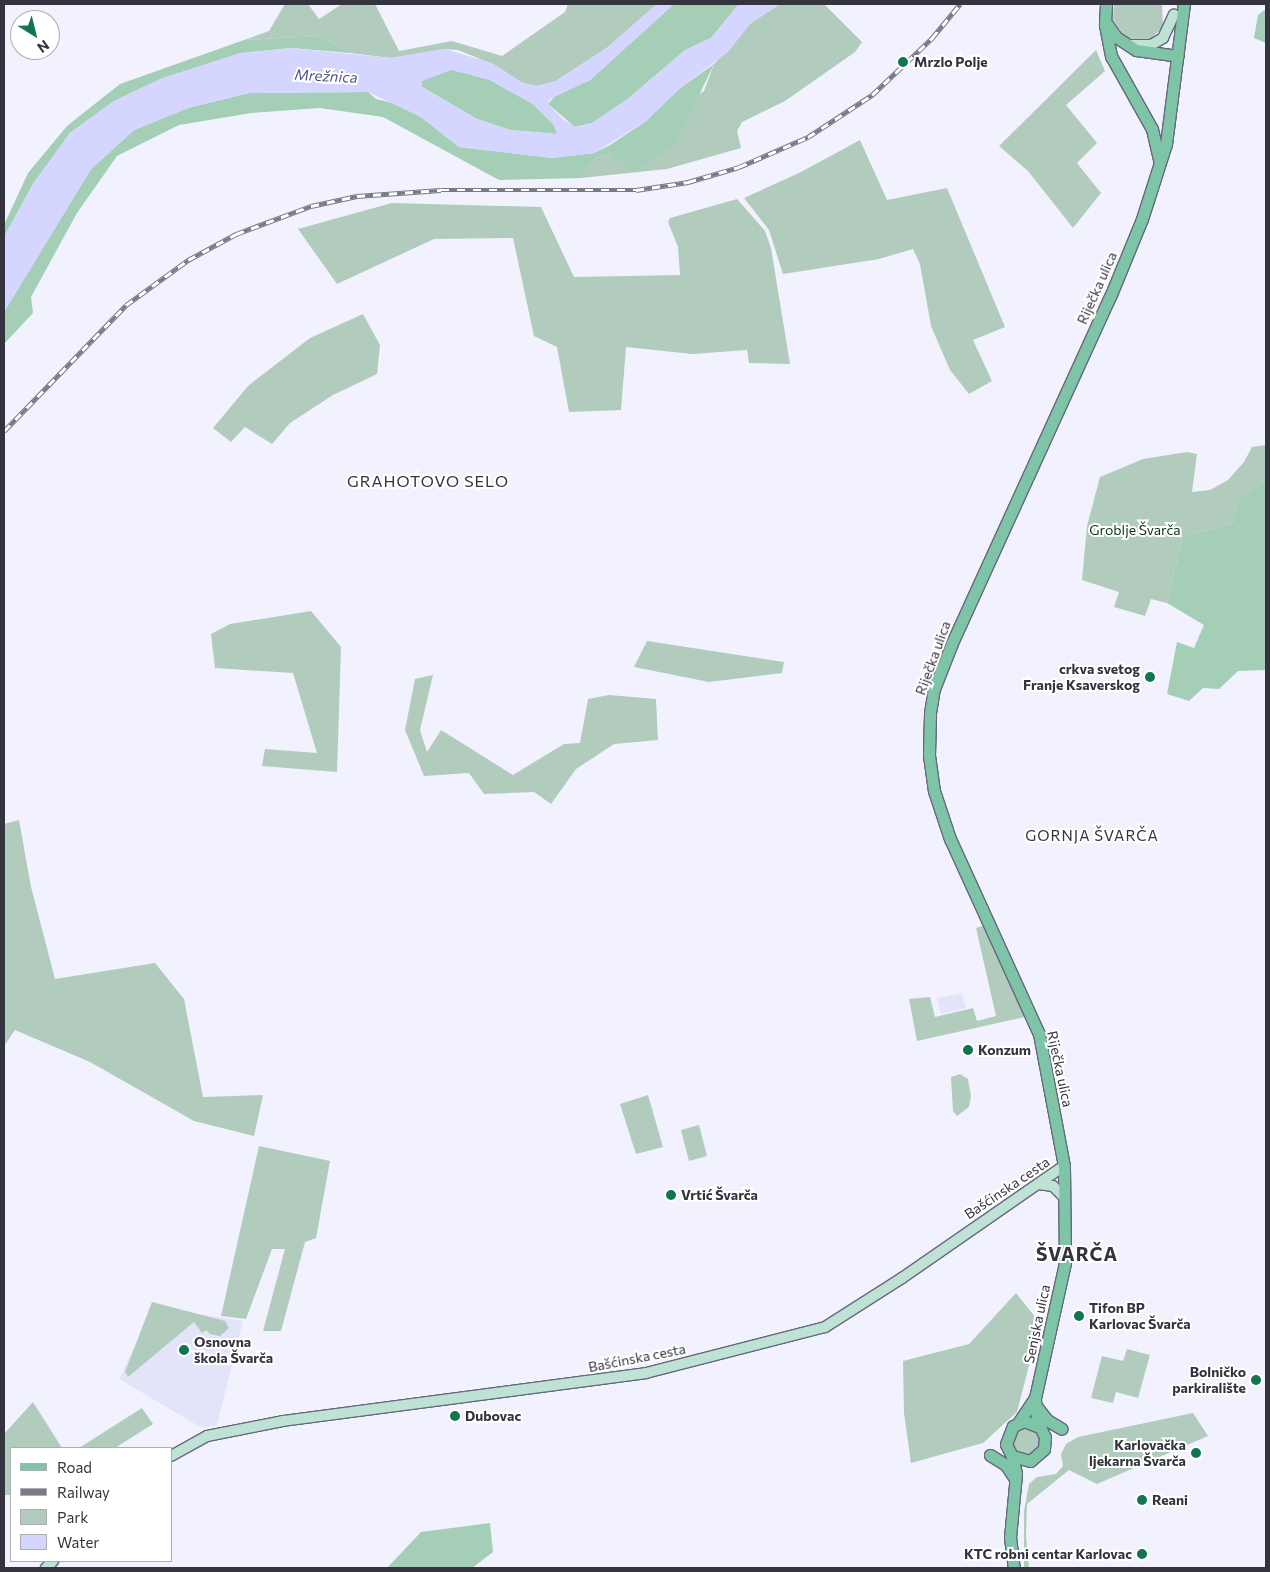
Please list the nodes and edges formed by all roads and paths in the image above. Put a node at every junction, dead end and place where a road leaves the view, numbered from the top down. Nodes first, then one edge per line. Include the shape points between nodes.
1 (1106, 4) edge
2 (1184, 4) edge
3 (1173, 9) edge
4 (1105, 18) junction
5 (1126, 44) junction
6 (1178, 56) junction
7 (1157, 177) junction
8 (1064, 1166) junction
9 (1038, 1184) junction
10 (1065, 1198) junction
11 (1036, 1402) junction
12 (1018, 1423) junction
13 (1040, 1427) junction
14 (1062, 1429) dead end
15 (172, 1455) edge
16 (990, 1455) dead end
17 (1012, 1456) junction
18 (1036, 1458) junction
19 (1016, 1483) junction
20 (1014, 1568) edge

1 - 4 main road, Riječka ulica
2 - 6 main road, Riječka ulica
3 - 5 street via 1166,34 1156,42 1142,46
3 - 6 street
4 - 5 main road via 1112,32
4 - 7 main road, Riječka ulica via 1111,56 1157,145
5 - 6 main road via 1145,54
6 - 7 main road, Riječka ulica via 1166,144
7 - 8 main road, Riječka ulica via 1110,297 952,643 934,689 930,713 929,755 934,791 950,840 1038,1034
8 - 9 street, Bašćinska cesta
8 - 10 main road, Senjska ulica
9 - 10 street via 1053,1186
9 - 15 street, Bašćinska cesta via 836,1323 825,1327 646,1373 245,1428 207,1436
10 - 11 main road, Senjska ulica via 1065,1263
11 - 12 main road, Senjska ulica
11 - 13 main road, Senjska ulica
11 - 14 main road via 1047,1420
12 - 13 main road via 1031,1422
12 - 17 main road via 1006,1438
13 - 18 main road via 1046,1443
16 - 19 main road via 1006,1466
17 - 18 main road via 1024,1461
17 - 19 main road
18 - 19 main road
19 - 20 main road via 1010,1537

